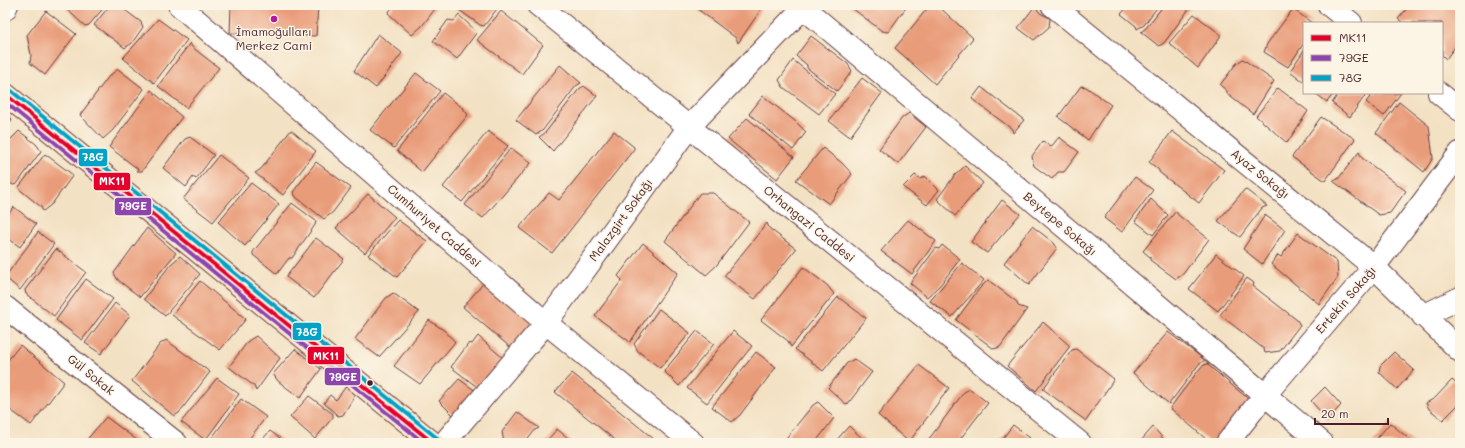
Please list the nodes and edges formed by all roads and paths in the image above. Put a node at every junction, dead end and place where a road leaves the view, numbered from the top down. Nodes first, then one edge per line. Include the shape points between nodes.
1 (7, 5) edge
2 (180, 5) edge
3 (538, 5) edge
4 (1052, 5) edge
5 (1328, 5) edge
6 (803, 6) edge
7 (5, 9) edge
8 (1350, 22) edge
9 (5, 94) edge
10 (1440, 94) edge
11 (1460, 110) edge
12 (689, 127) junction
13 (1460, 153) edge
14 (1374, 267) junction
15 (1460, 298) edge
16 (5, 307) edge
17 (1424, 316) junction
18 (546, 324) junction
19 (1460, 351) edge
20 (1264, 396) junction
21 (176, 443) edge
22 (433, 443) edge
23 (444, 443) edge
24 (693, 443) edge
25 (1080, 443) edge
26 (1227, 443) edge
27 (1322, 443) edge

1 - 7 street
2 - 18 street, Cumhuriyet Caddesi
3 - 12 street, Orhangazi Caddesi
4 - 14 street, Ayaz Sokağı
5 - 8 street
6 - 12 street, Malazgirt Sokağı
6 - 20 street, Beytepe Sokağı
9 - 22 main road
10 - 11 street
12 - 18 street, Malazgirt Sokağı
12 - 25 street, Orhangazi Caddesi
13 - 14 street, Ertekin Sokağı
14 - 17 street, Ayaz Sokağı
14 - 20 street, Ertekin Sokağı
15 - 17 street
16 - 21 street, Gül Sokak
17 - 19 street, Ayaz Sokağı
18 - 23 street, Malazgirt Sokağı
18 - 24 street, Cumhuriyet Caddesi
20 - 26 street, Ertekin Sokağı
20 - 27 street, Beytepe Sokağı

